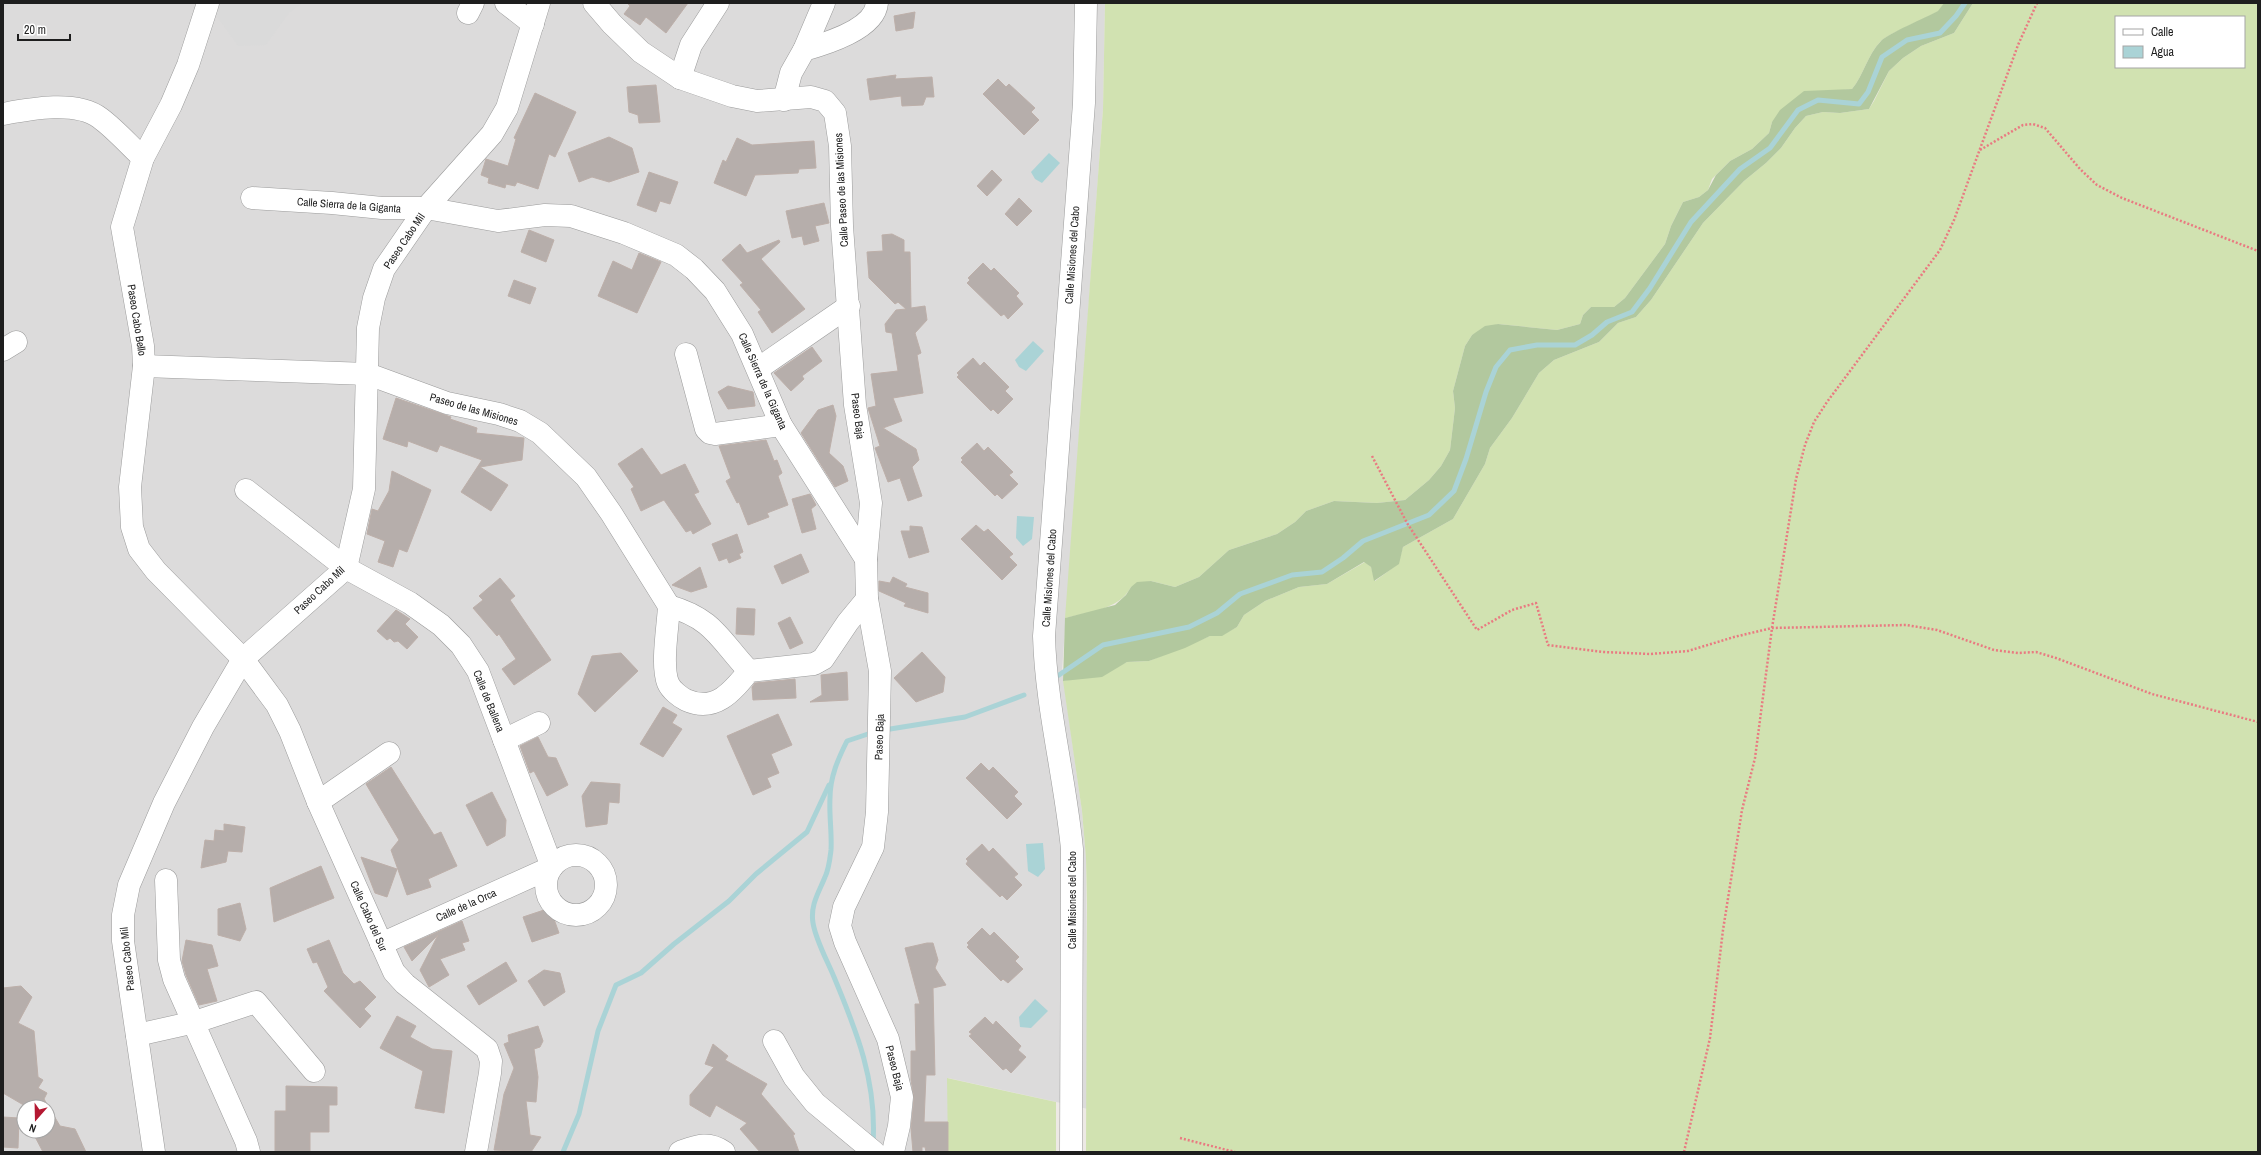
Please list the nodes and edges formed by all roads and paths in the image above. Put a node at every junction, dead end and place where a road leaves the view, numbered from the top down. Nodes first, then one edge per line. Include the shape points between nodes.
1 (208, 3) edge
2 (506, 3) edge
3 (539, 3) edge
4 (594, 3) edge
5 (718, 3) edge
6 (824, 3) edge
7 (877, 3) edge
8 (1086, 3) edge
9 (2037, 3) edge
10 (533, 24) junction
11 (804, 50) junction
12 (680, 78) junction
13 (784, 100) junction
14 (3, 114) edge
15 (1980, 150) junction
16 (143, 158) junction
17 (252, 198) dead end
18 (426, 208) junction
19 (2258, 251) edge
20 (849, 306) junction
21 (686, 354) dead end
22 (144, 366) junction
23 (759, 368) junction
24 (368, 374) junction
25 (782, 425) junction
26 (1372, 456) dead end
27 (246, 490) dead end
28 (866, 559) junction
29 (346, 568) junction
30 (867, 599) junction
31 (669, 606) junction
32 (1772, 628) junction
33 (243, 659) junction
34 (749, 671) junction
35 (2258, 722) edge
36 (539, 723) dead end
37 (504, 740) junction
38 (389, 752) dead end
39 (318, 802) junction
40 (552, 867) joint
41 (166, 880) dead end
42 (381, 944) junction
43 (195, 1022) junction
44 (137, 1035) junction
45 (774, 1041) dead end
46 (314, 1071) dead end
47 (1180, 1138) dead end
48 (154, 1152) edge
49 (249, 1152) edge
50 (476, 1152) edge
51 (680, 1152) edge
52 (724, 1152) edge
53 (874, 1152) edge
54 (892, 1152) edge
55 (1071, 1152) edge
56 (1235, 1152) edge
57 (1684, 1152) edge

1 - 16 street, Paseo Cabo Bello via 188,66
2 - 10 street
3 - 10 street, Paseo Cabo Mil
4 - 12 street, Calle Paseo de las Misiones via 641,52
5 - 12 street via 691,45
6 - 11 street
7 - 11 street via 874,12 856,30 832,42
8 - 55 street, Calle Misiones del Cabo via 1084,103 1044,636 1046,680 1068,806 1072,849
9 - 15 path via 2018,45
10 - 18 street, Paseo Cabo Mil via 507,108 492,134
11 - 13 street via 791,73
12 - 13 street, Calle Paseo de las Misiones via 732,96 758,101
13 - 20 street, Calle Paseo de las Misiones via 811,97 825,101 835,113 840,146 842,226
14 - 16 street via 43,107 76,109 99,117
15 - 19 path via 2023,125 2033,124 2044,128 2097,185 2122,198
15 - 32 path via 1940,250 1814,422 1796,479
16 - 22 street, Paseo Cabo Bello via 122,227 143,346
17 - 18 street, Calle Sierra de la Giganta via 382,208
18 - 23 street, Calle Sierra de la Giganta via 498,221 545,215 571,216 624,233 676,255 716,291
18 - 24 street, Paseo Cabo Mil via 384,269 374,298 368,328
20 - 23 street
20 - 28 street, Paseo Baja via 856,405 871,503
21 - 25 street via 706,429 710,433
22 - 24 street, Paseo de las Misiones
22 - 33 street, Paseo Cabo Bello via 130,487 132,527 139,549 156,571
23 - 25 street, Calle Sierra de la Giganta
24 - 29 street, Paseo Cabo Mil via 364,489
24 - 31 street, Paseo de las Misiones via 447,403 500,414 520,421 540,433 586,477
25 - 28 street, Calle Sierra de la Giganta
26 - 32 path via 1407,523 1477,630 1512,610 1536,603 1548,645 1603,652 1650,654 1688,651
27 - 29 street, Calle de Ballena
28 - 30 street, Paseo Baja
29 - 33 street, Paseo Cabo Mil
29 - 37 street, Calle de Ballena via 410,603 441,625 461,645 478,671
30 - 34 street via 823,658 814,664
30 - 54 street, Paseo Baja via 880,671 877,812 873,847 844,907 840,926 888,1039 902,1097 899,1126
31 - 34 street via 683,610 709,624
31 - 34 street via 665,665 668,684 681,698 695,704 709,705 724,699
32 - 35 path via 1906,625 1937,630 1994,650 2018,654 2036,652 2152,694
32 - 57 path via 1755,758 1742,810 1723,930 1710,1038
33 - 39 street, Calle Cabo del Sur via 276,705 290,731
33 - 44 street, Paseo Cabo Mil via 199,734 164,803 129,885 123,915 123,941
36 - 37 street
37 - 40 street, Calle de Ballena
38 - 39 street
39 - 42 street, Calle Cabo del Sur
40 - 42 street, Calle de la Orca
41 - 43 street via 169,960 174,979
42 - 50 street, Calle Cabo del Sur via 394,972 404,984 487,1049 491,1061 490,1073
43 - 44 street
43 - 46 street via 256,1002
43 - 49 street
44 - 48 street, Paseo Cabo Mil
45 - 53 street via 794,1077 815,1103
47 - 56 path
51 - 52 street via 702,1144 715,1146

